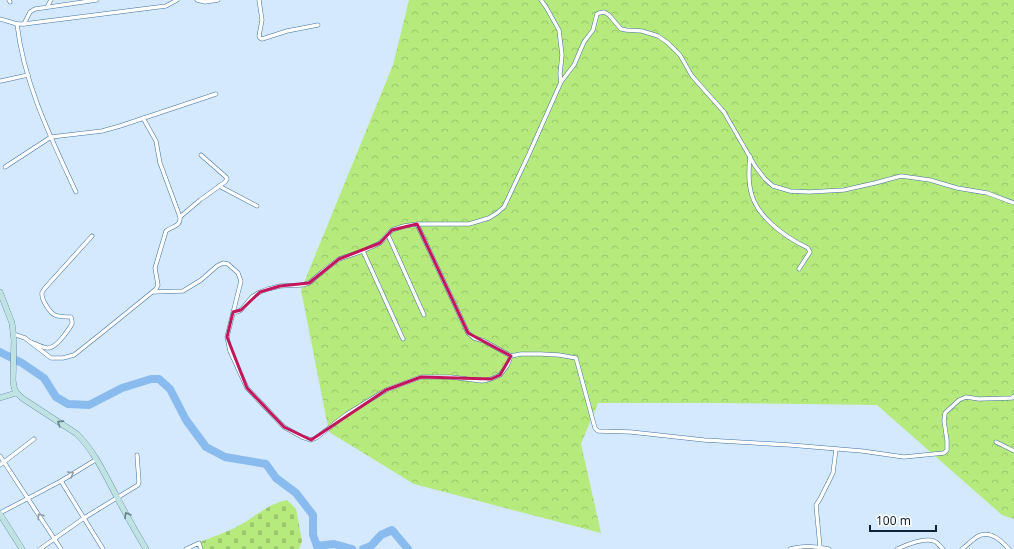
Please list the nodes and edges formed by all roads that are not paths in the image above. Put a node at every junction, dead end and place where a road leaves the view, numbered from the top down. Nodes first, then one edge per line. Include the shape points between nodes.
1 (51, 0) edge
2 (97, 0) edge
3 (178, 0) edge
4 (197, 0) edge
5 (218, 0) edge
6 (259, 0) edge
7 (541, 0) edge
8 (82, 1) edge
9 (47, 7) junction
10 (0, 19) edge
11 (17, 24) junction
12 (24, 24) junction
13 (318, 25) dead end
14 (28, 75) junction
15 (1, 81) edge
16 (561, 82) junction
17 (216, 94) dead end
18 (142, 118) junction
19 (51, 137) junction
20 (201, 155) dead end
21 (750, 156) junction
22 (6, 167) dead end
23 (219, 186) junction
24 (76, 192) dead end
25 (1014, 203) edge
26 (257, 206) dead end
27 (180, 217) junction
28 (417, 224) junction
29 (388, 234) junction
30 (92, 236) dead end
31 (363, 251) junction
32 (799, 269) dead end
33 (0, 292) edge
34 (153, 292) junction
35 (233, 312) junction
36 (424, 315) dead end
37 (14, 337) junction
38 (25, 338) junction
39 (403, 339) dead end
40 (511, 356) junction
41 (16, 393) junction
42 (1014, 396) edge
43 (0, 398) edge
44 (34, 439) dead end
45 (996, 442) dead end
46 (836, 449) junction
47 (1014, 451) edge
48 (137, 455) dead end
49 (0, 456) edge
50 (97, 459) junction
51 (4, 462) junction
52 (0, 465) edge
53 (61, 481) junction
54 (28, 498) junction
55 (117, 498) junction
56 (0, 514) edge
57 (84, 518) junction
58 (55, 538) junction
59 (820, 547) junction
60 (22, 549) edge
61 (40, 549) edge
62 (61, 549) edge
63 (103, 549) edge
64 (146, 549) edge
65 (186, 549) edge
66 (201, 549) edge
67 (790, 549) edge
68 (829, 549) edge
69 (897, 549) edge
70 (942, 549) edge
71 (962, 549) edge
72 (1009, 549) edge

1 - 9 street
2 - 8 street
3 - 12 street via 166,6
4 - 5 street
6 - 13 street via 262,20 259,36 262,39
7 - 16 street via 559,30 562,55
8 - 9 street
9 - 12 street via 30,12
10 - 11 street
11 - 12 street
11 - 14 street
14 - 15 street
14 - 19 street
16 - 21 street via 574,65 584,42 593,30 597,14 604,12 621,29 658,36 672,47 680,55 692,76 724,112
16 - 28 street via 504,207 489,218 469,224
17 - 18 street
18 - 19 street via 102,131
18 - 27 street via 156,141 160,163
19 - 22 street
19 - 24 street
20 - 23 street via 226,177 227,179
21 - 25 street via 764,179 773,186 790,191 844,190 901,176 987,193
21 - 32 street via 750,188 754,202 763,215 782,232 808,248 810,252
23 - 26 street
23 - 27 street
27 - 34 street via 179,224 166,231 155,268 158,285
28 - 29 street via 392,230
28 - 40 street via 468,333
29 - 31 street via 380,243
29 - 36 street
30 - 38 street via 42,293 45,304 52,313 56,316 71,317 72,324 53,347 48,348
31 - 35 street via 339,259 306,285 280,286 260,292 241,310
31 - 39 street
33 - 37 main road via 12,323
34 - 35 street via 183,291 217,266 228,264 241,281
34 - 38 street via 74,355 50,358
35 - 40 street via 227,337 230,351 247,388 284,427 311,440 386,390 421,377 482,381 491,379 500,375
37 - 38 street
37 - 41 main road
40 - 46 street via 541,354 576,358 594,428 598,431
41 - 43 main road
50 -> 41 main road via 77,434
42 - 46 street via 984,399 966,397 958,400 945,413 947,450 944,453 904,457
44 - 51 street
45 - 47 street
46 - 59 street via 833,473 816,505
48 - 55 street via 138,485
49 - 51 street
53 -> 50 street
50 - 55 main road
51 - 52 street
51 - 54 street
53 - 54 street
53 - 57 street
54 - 56 street
58 -> 54 street
55 - 57 street
64 -> 55 main road
56 - 60 main road
57 - 58 street
57 - 63 street
58 - 61 street
58 - 62 street
59 - 67 street
59 - 68 street
65 - 66 street via 199,543
69 - 70 street via 929,540 935,541
71 - 72 street via 980,535 986,534 999,540

